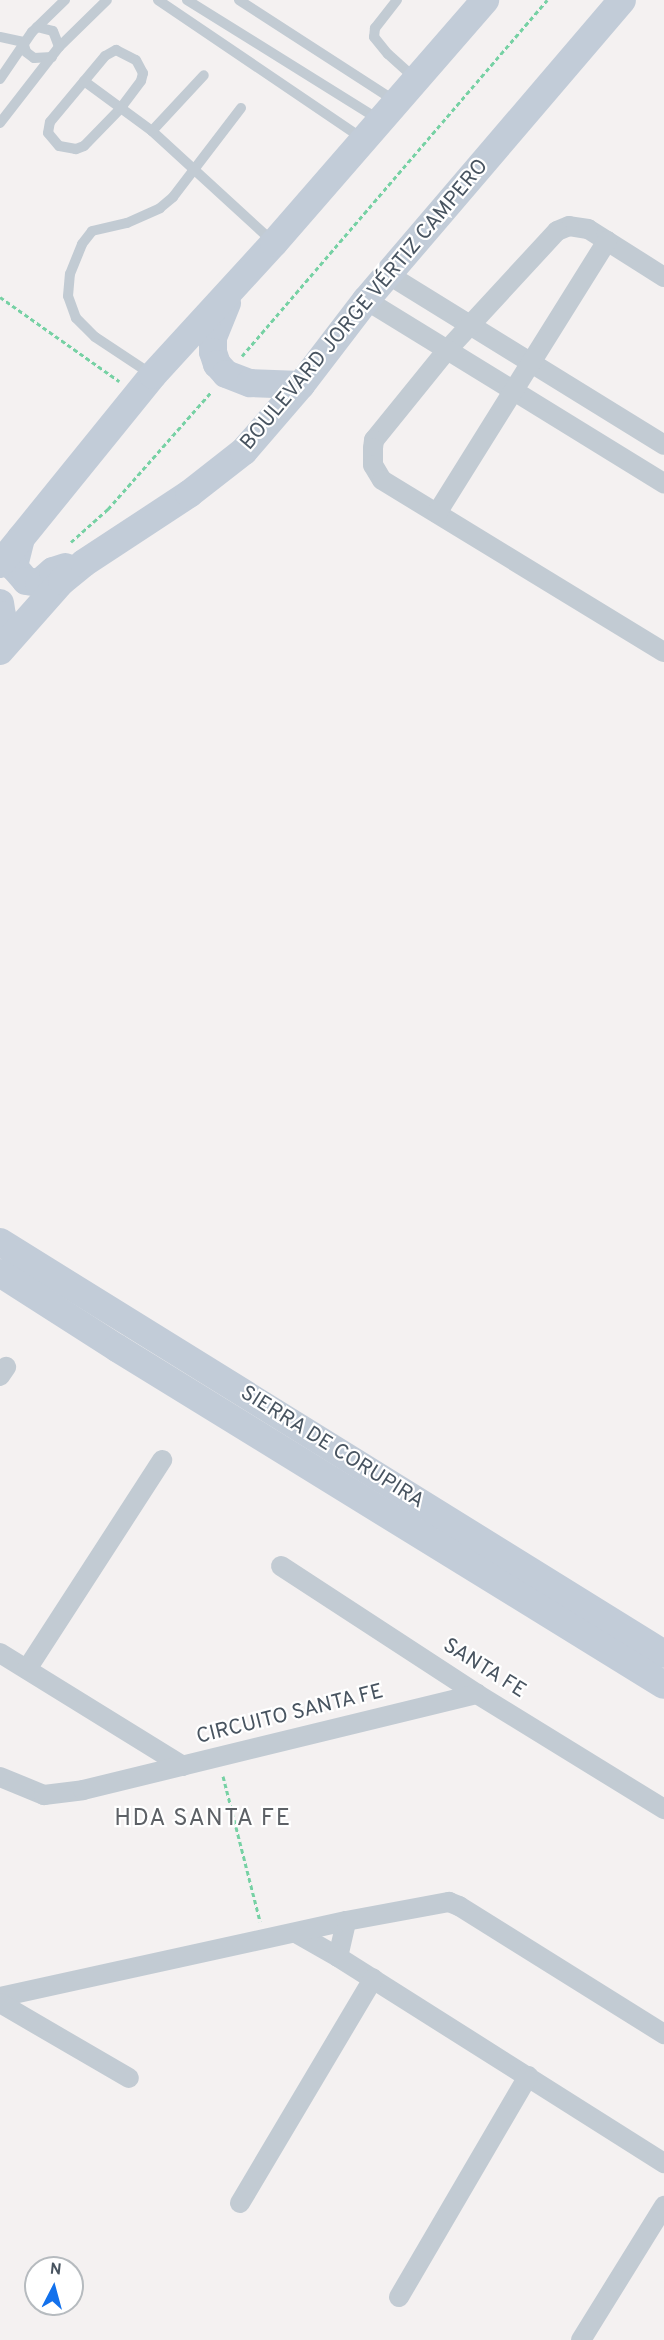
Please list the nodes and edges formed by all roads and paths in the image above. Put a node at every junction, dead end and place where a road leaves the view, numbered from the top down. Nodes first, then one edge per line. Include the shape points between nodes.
1 (65, 0) edge
2 (106, 0) edge
3 (158, 0) edge
4 (188, 0) edge
5 (239, 0) edge
6 (397, 0) edge
7 (485, 0) edge
8 (547, 0) edge
9 (615, 0) edge
10 (622, 0) edge
11 (37, 27) junction
12 (600, 28) junction
13 (0, 38) edge
14 (23, 42) junction
15 (59, 47) junction
16 (52, 57) junction
17 (204, 75) dead end
18 (0, 79) edge
19 (416, 80) junction
20 (84, 81) junction
21 (121, 108) junction
22 (241, 108) dead end
23 (380, 120) junction
24 (0, 123) edge
25 (152, 131) junction
26 (196, 168) junction
27 (607, 241) junction
28 (274, 243) junction
29 (388, 275) junction
30 (664, 277) edge
31 (236, 282) junction
32 (0, 297) edge
33 (366, 300) junction
34 (469, 326) junction
35 (447, 350) junction
36 (530, 363) junction
37 (226, 374) junction
38 (145, 384) junction
39 (301, 385) junction
40 (513, 390) junction
41 (664, 445) edge
42 (664, 483) edge
43 (437, 513) junction
44 (22, 536) junction
45 (72, 557) junction
46 (0, 564) edge
47 (0, 603) edge
48 (0, 629) edge
49 (0, 651) edge
50 (664, 652) edge
51 (0, 1242) edge
52 (0, 1272) edge
53 (162, 1460) dead end
54 (281, 1566) dead end
55 (0, 1653) edge
56 (664, 1654) edge
57 (27, 1669) junction
58 (664, 1685) edge
59 (477, 1694) junction
60 (218, 1757) junction
61 (183, 1766) junction
62 (0, 1777) edge
63 (664, 1809) edge
64 (346, 1921) junction
65 (296, 1933) junction
66 (264, 1940) junction
67 (338, 1957) junction
68 (373, 1979) junction
69 (0, 1997) edge
70 (0, 2003) edge
71 (664, 2034) edge
72 (528, 2076) junction
73 (129, 2078) dead end
74 (664, 2163) edge
75 (240, 2203) dead end
76 (664, 2206) edge
77 (399, 2297) dead end
78 (581, 2340) edge

1 - 11 lane
2 - 15 lane
3 - 23 lane
4 - 23 lane
5 - 23 lane
6 - 19 lane via 375,28 374,37
7 - 19 main road
8 - 37 path
9 - 12 main road
10 - 12 main road, BOULEVARD JORGE VÉRTIZ CAMPERO
11 - 14 lane
11 - 15 lane via 53,31
12 - 29 main road, BOULEVARD JORGE VÉRTIZ CAMPERO
13 - 14 lane
14 - 16 lane via 26,52 34,58
14 - 18 lane
15 - 16 lane
16 - 24 lane
17 - 25 lane
19 - 23 main road
20 - 21 lane
20 - 21 lane via 109,52 129,54 141,67 143,78
20 - 21 lane via 50,122 51,139 59,146 84,146
21 - 25 lane
22 - 26 lane
23 - 28 main road
25 - 26 lane
26 - 28 lane
26 - 38 lane via 160,208 127,224 92,231 70,274 68,296 76,318
27 - 30 street
27 - 34 street via 588,229 569,226 557,231
27 - 36 street
28 - 31 main road
29 - 33 main road, BOULEVARD JORGE VÉRTIZ CAMPERO
29 - 34 street
31 - 37 main road via 213,337 217,364
31 - 38 main road
32 - 38 path
33 - 35 street
33 - 39 main road, BOULEVARD JORGE VÉRTIZ CAMPERO
34 - 35 street
34 - 36 street
35 - 40 street
35 - 43 street via 374,440 373,448 373,465 382,480
36 - 40 street
36 - 41 street
37 - 39 main road via 250,383
37 - 45 path via 108,509
38 - 44 main road
39 - 45 main road, BOULEVARD JORGE VÉRTIZ CAMPERO via 244,451 220,472
40 - 42 street
40 - 43 street
43 - 50 street
44 - 45 main road via 14,567 26,581 39,584
44 - 46 main road
45 - 49 main road, BOULEVARD JORGE VÉRTIZ CAMPERO via 62,581
47 - 48 main road
51 - 56 main road, SIERRA DE CORUPIRA
52 - 58 main road, SIERRA DE CORUPIRA
53 - 57 street
54 - 59 street, SANTA FE
55 - 57 street, CIRCUITO SANTA FE
57 - 61 street, CIRCUITO SANTA FE
59 - 60 street, CIRCUITO SANTA FE
59 - 63 street, SANTA FE
60 - 61 street, CIRCUITO SANTA FE
60 - 66 path
61 - 62 street via 62,1794 29,1791
64 - 65 street
64 - 67 street
64 - 71 street via 449,1902
65 - 66 street
65 - 67 street
66 - 69 street
67 - 68 street
68 - 72 street
68 - 75 street
70 - 73 street
72 - 74 street
72 - 77 street
76 - 78 street

